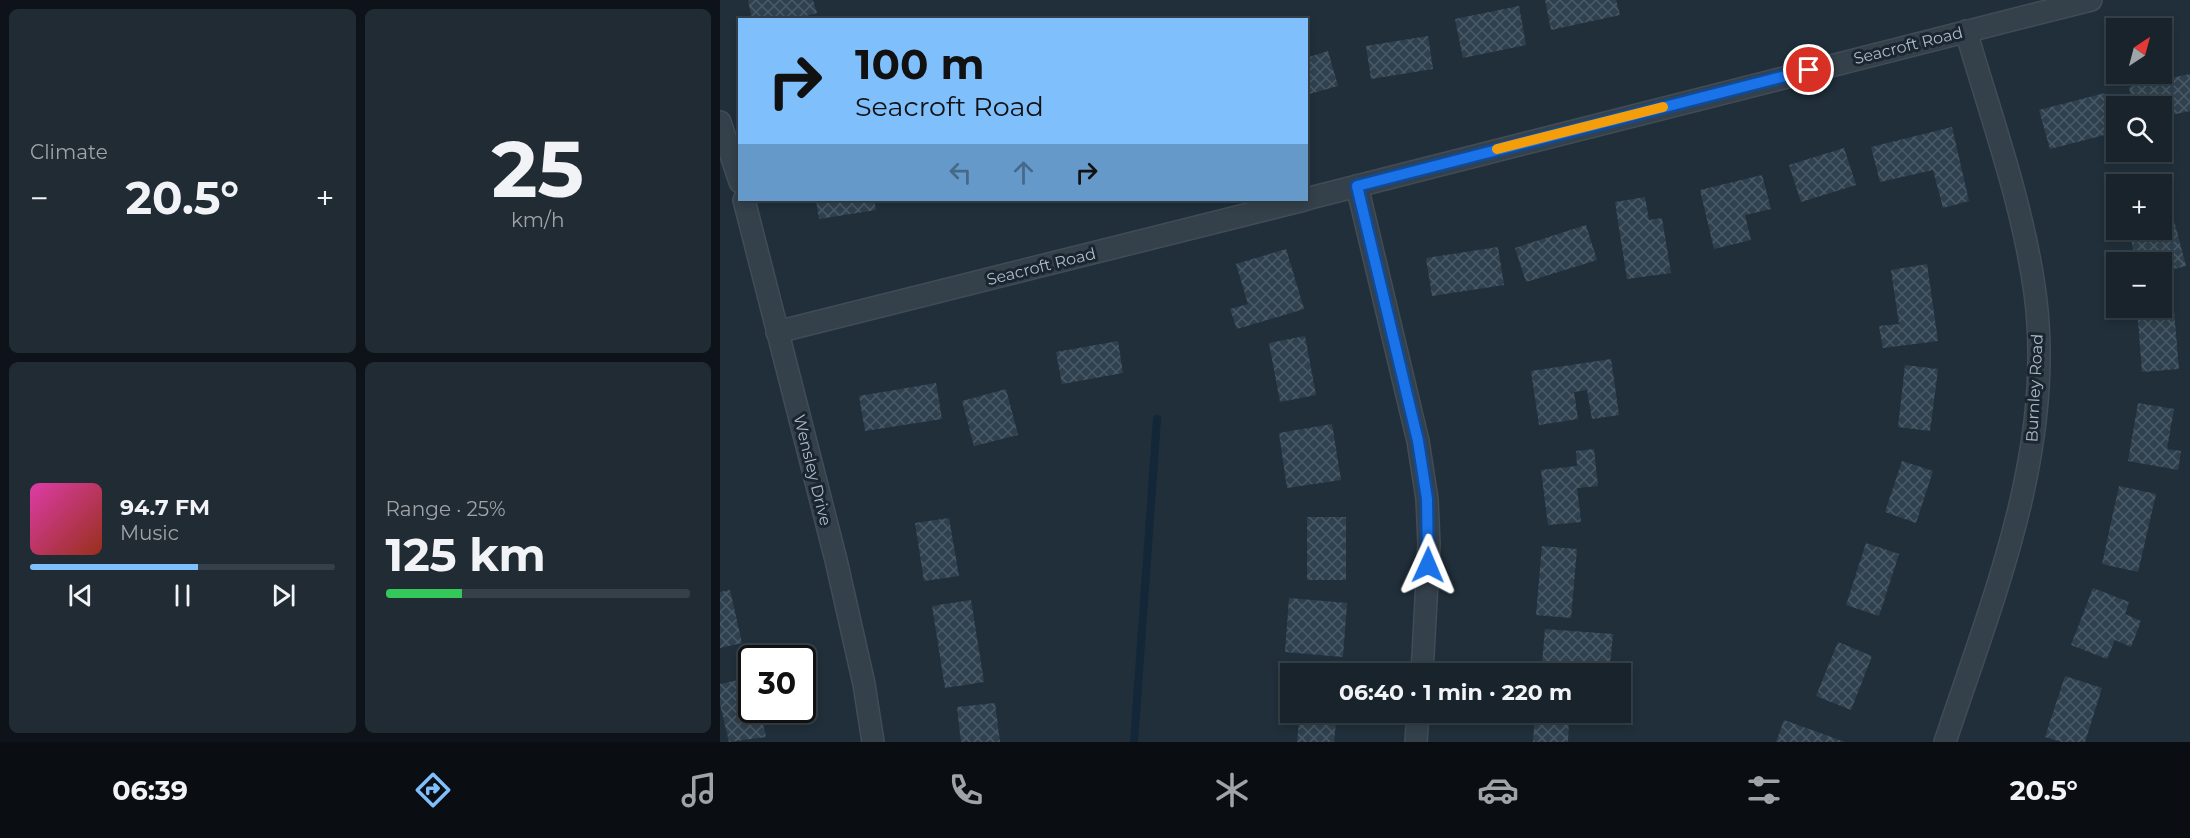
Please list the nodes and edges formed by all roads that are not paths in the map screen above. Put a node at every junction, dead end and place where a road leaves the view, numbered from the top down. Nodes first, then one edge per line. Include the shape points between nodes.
1 (2091, 0) edge
2 (1966, 31) junction
3 (720, 122) edge
4 (738, 176) edge
5 (1357, 186) junction
6 (1308, 198) edge
7 (744, 201) edge
8 (1297, 201) edge
9 (777, 332) junction
10 (1423, 663) edge
11 (1417, 723) edge
12 (873, 742) edge
13 (1416, 742) edge
14 (1945, 742) edge

1 - 2 street, Seacroft Road
2 - 5 street, Seacroft Road
2 - 14 street, Burnley Road via 2020,220 2035,294 2037,367 2032,447 2019,515
3 - 4 street
5 - 6 street, Seacroft Road
5 - 10 street via 1418,441 1427,499 1429,544
7 - 9 street, Wensley Drive
8 - 9 street, Seacroft Road
9 - 12 street, Wensley Drive via 841,583
11 - 13 street

